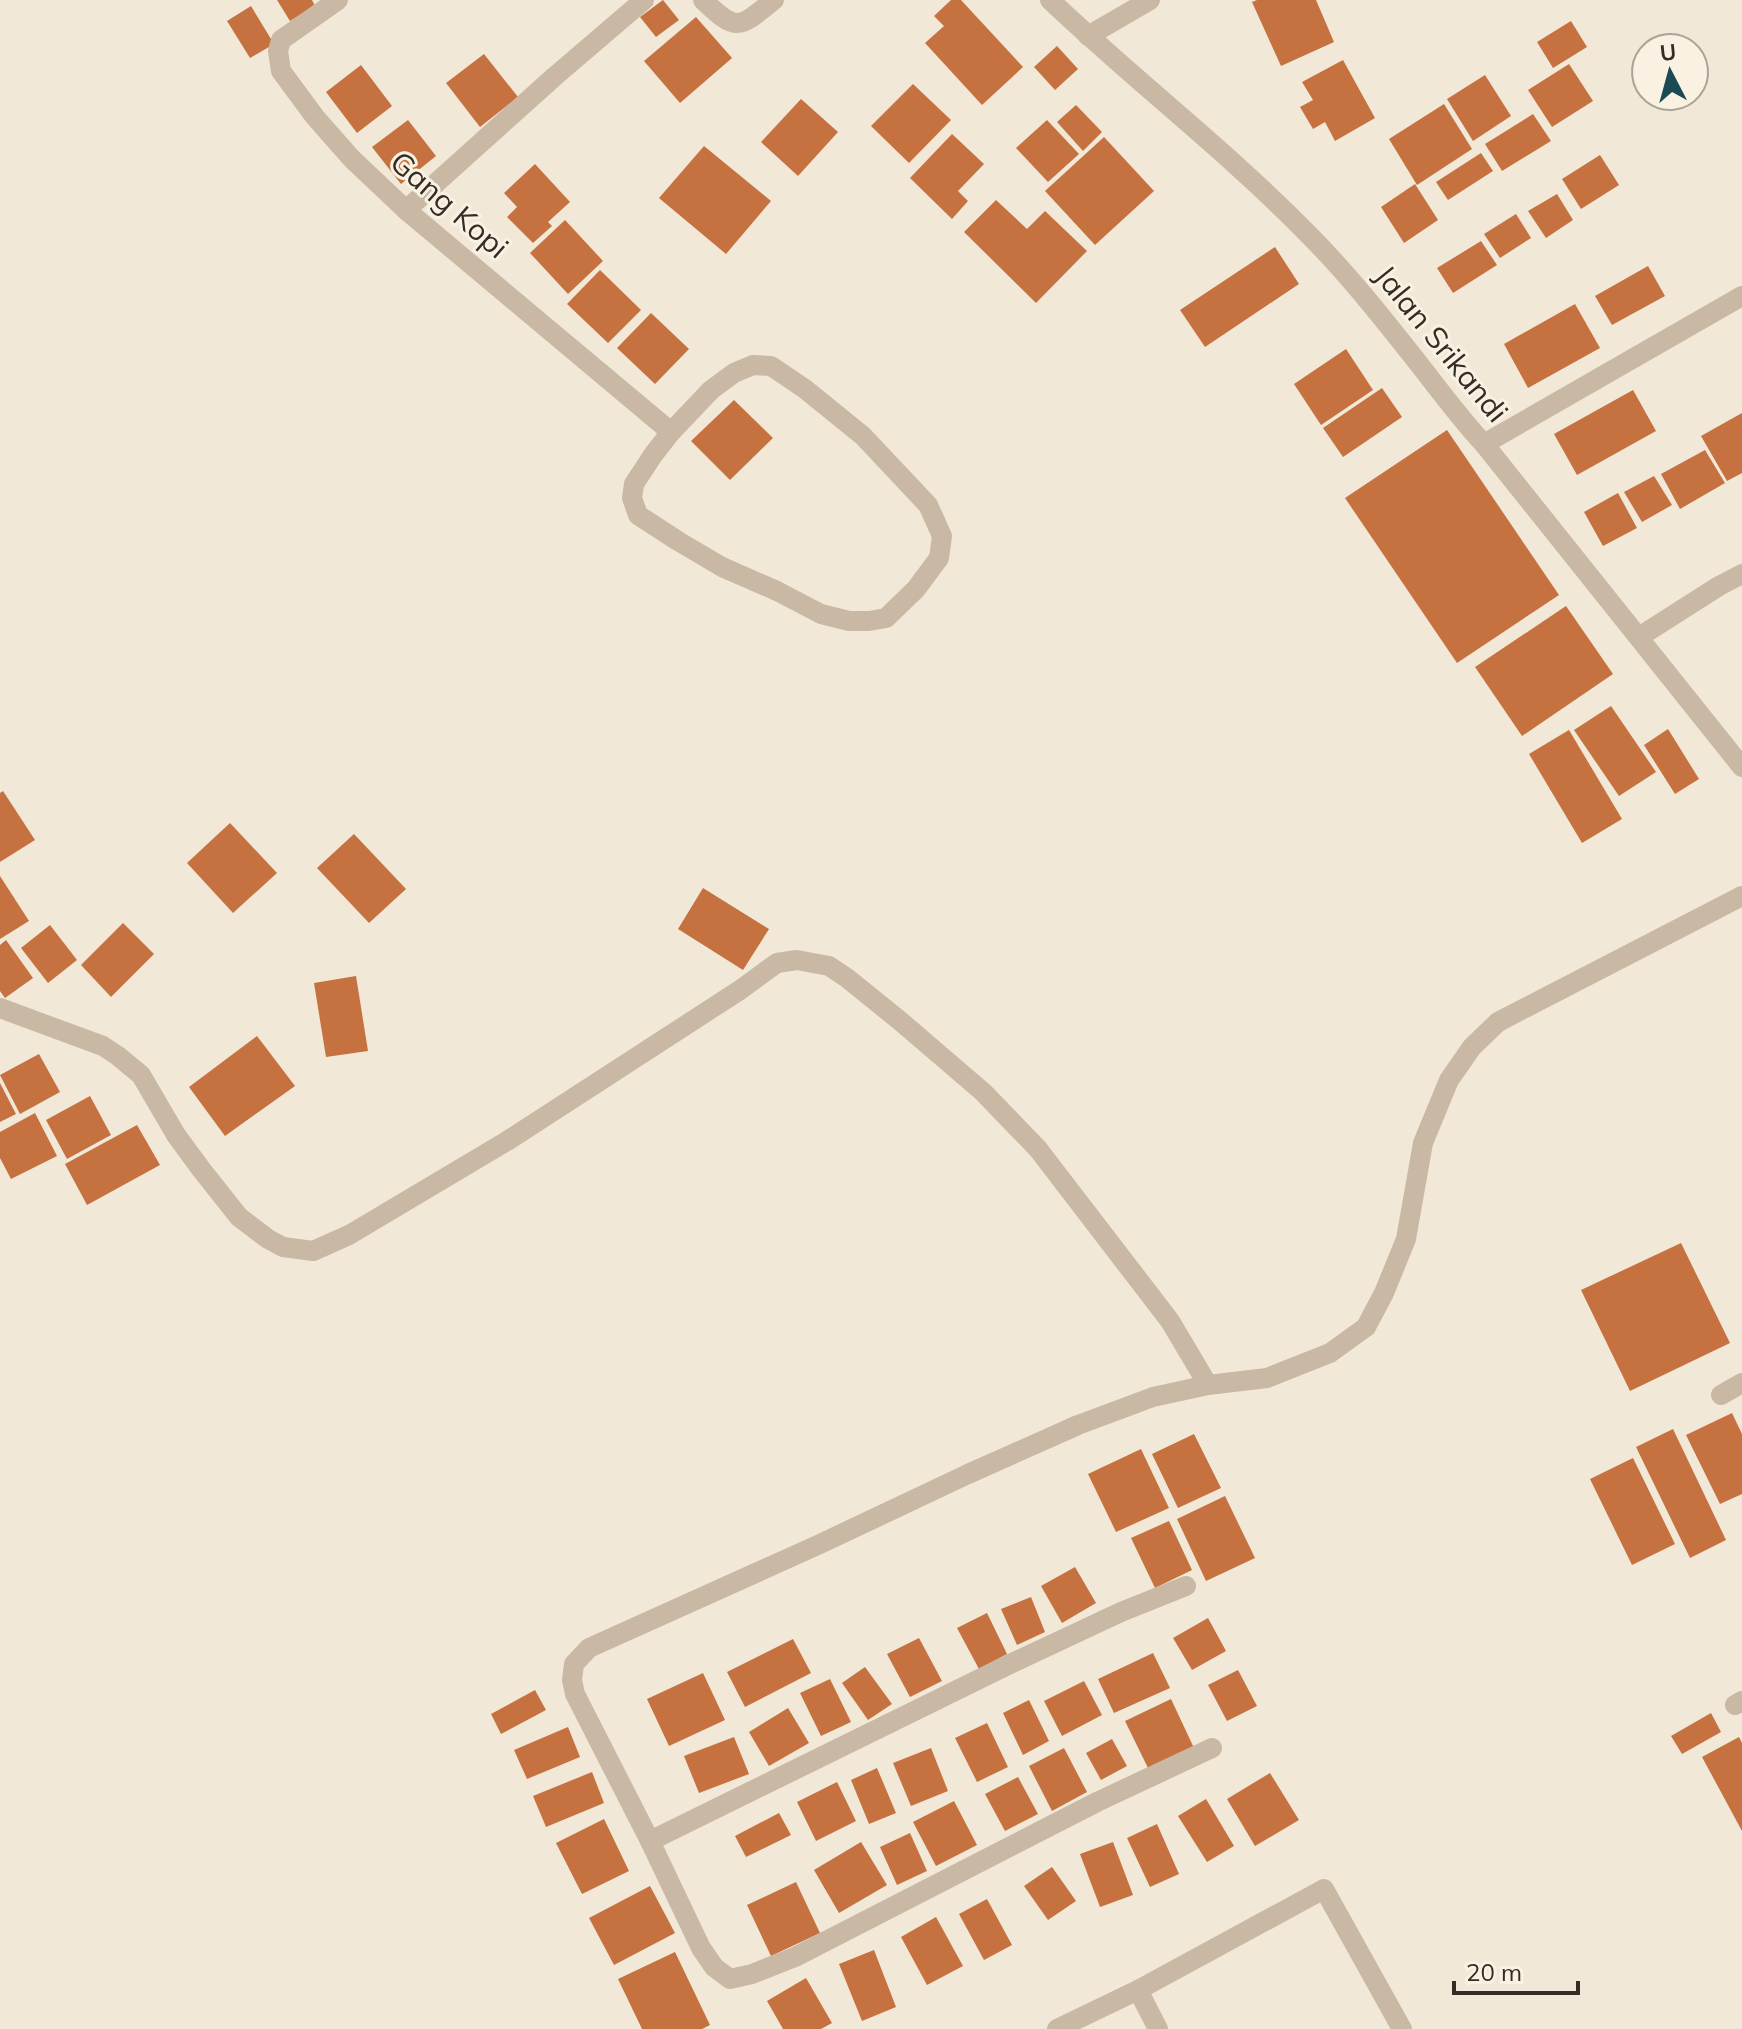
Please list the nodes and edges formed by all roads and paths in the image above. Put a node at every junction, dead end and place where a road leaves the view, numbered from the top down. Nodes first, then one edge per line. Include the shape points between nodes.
1 (338, 0) edge
2 (644, 0) edge
3 (703, 0) edge
4 (774, 0) edge
5 (1050, 0) edge
6 (1150, 0) edge
7 (1088, 36) junction
8 (406, 210) junction
9 (1742, 296) edge
10 (671, 432) junction
11 (1484, 444) junction
12 (1742, 574) edge
13 (1639, 637) junction
14 (1742, 767) edge
15 (1742, 896) edge
16 (0, 1008) edge
17 (1742, 1383) edge
18 (1208, 1385) junction
19 (1721, 1395) dead end
20 (1186, 1586) dead end
21 (1212, 1748) dead end
22 (650, 1841) junction
23 (1138, 1990) junction
24 (1057, 2029) edge
25 (1158, 2029) edge
26 (1402, 2029) edge

1 - 8 street, Gang Kopi via 281,40 281,71 333,138
2 - 8 street
3 - 4 street via 734,23 745,22
5 - 7 street, Jalan Srikandi
6 - 7 street
7 - 11 street, Jalan Srikandi via 1308,233
8 - 10 street, Gang Kopi
9 - 11 street
10 - 10 street via 734,373 753,365 771,366 863,436 928,505 942,536 939,558 886,618 849,621 821,614 722,567 638,515 634,484
11 - 13 street, Jalan Srikandi
12 - 13 street
13 - 14 street, Jalan Srikandi
15 - 18 street via 1498,1022 1449,1080 1423,1143 1406,1239 1366,1327 1330,1353 1267,1378
16 - 18 street via 118,1056 141,1075 176,1135 239,1217 283,1247 313,1251 507,1141 777,963 797,960 829,966 983,1092 1038,1149 1170,1321
17 - 19 street
18 - 22 street via 1153,1397 1078,1425 589,1648 574,1664 575,1694
20 - 22 street via 1010,1664
21 - 22 street via 795,1957 730,1979 701,1948
23 - 24 street
23 - 25 street
23 - 26 street via 1324,1889

